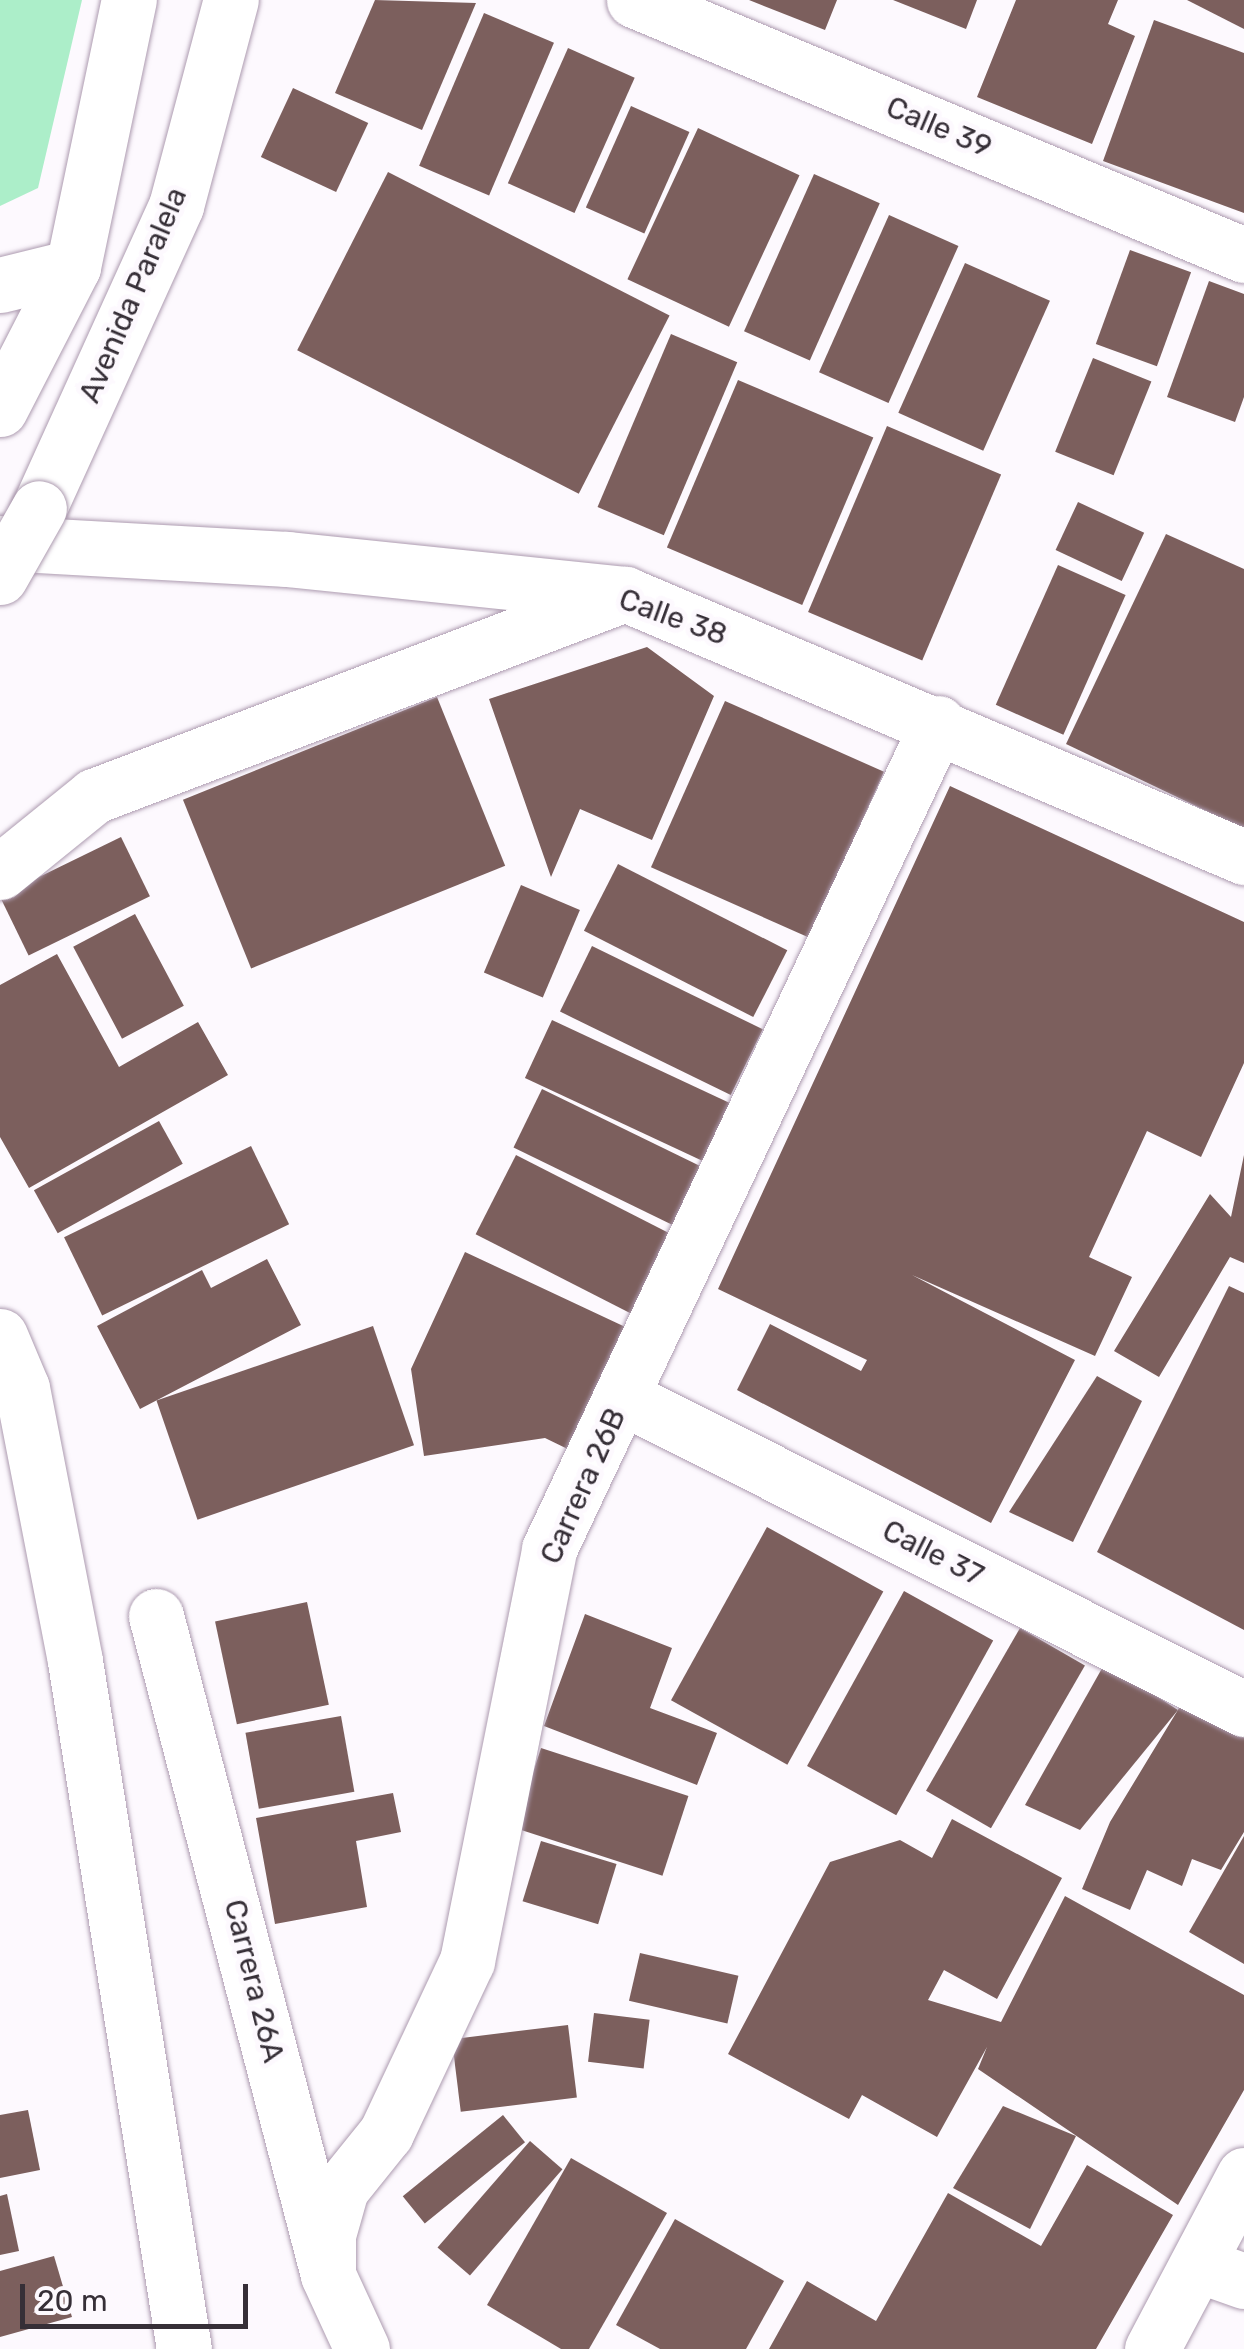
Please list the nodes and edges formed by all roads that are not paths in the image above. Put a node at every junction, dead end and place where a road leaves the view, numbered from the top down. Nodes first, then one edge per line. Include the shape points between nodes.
1 (130, 0) edge
2 (231, 0) edge
3 (634, 0) edge
4 (1244, 255) edge
5 (74, 266) junction
6 (0, 286) edge
7 (0, 409) edge
8 (20, 525) edge
9 (0, 577) edge
10 (626, 594) junction
11 (938, 723) junction
12 (1244, 856) edge
13 (0, 872) edge
14 (0, 1336) edge
15 (622, 1397) junction
16 (156, 1616) dead end
17 (1244, 1710) edge
18 (1244, 2175) edge
19 (1222, 2273) edge
20 (328, 2275) junction
21 (184, 2349) edge
22 (334, 2349) edge
23 (362, 2349) edge
24 (1152, 2349) edge

1 - 5 street
2 - 8 street, Avenida Paralela via 176,206
3 - 4 street, Calle 39
5 - 6 street
5 - 7 street
8 - 9 street, Avenida Paralela, bridge
8 - 10 street, Calle 38
10 - 11 street, Calle 38
10 - 13 street via 94,796
11 - 12 street, Calle 38
11 - 15 street, Carrera 26B
14 - 21 street via 22,1388 75,1661
15 - 17 street, Calle 37
15 - 20 street, Carrera 26B via 549,1549 467,1961 386,2132 341,2188 328,2235
16 - 20 street, Carrera 26A
18 - 19 street
19 - 24 street
20 - 22 street, Carrera 26A
20 - 23 street

